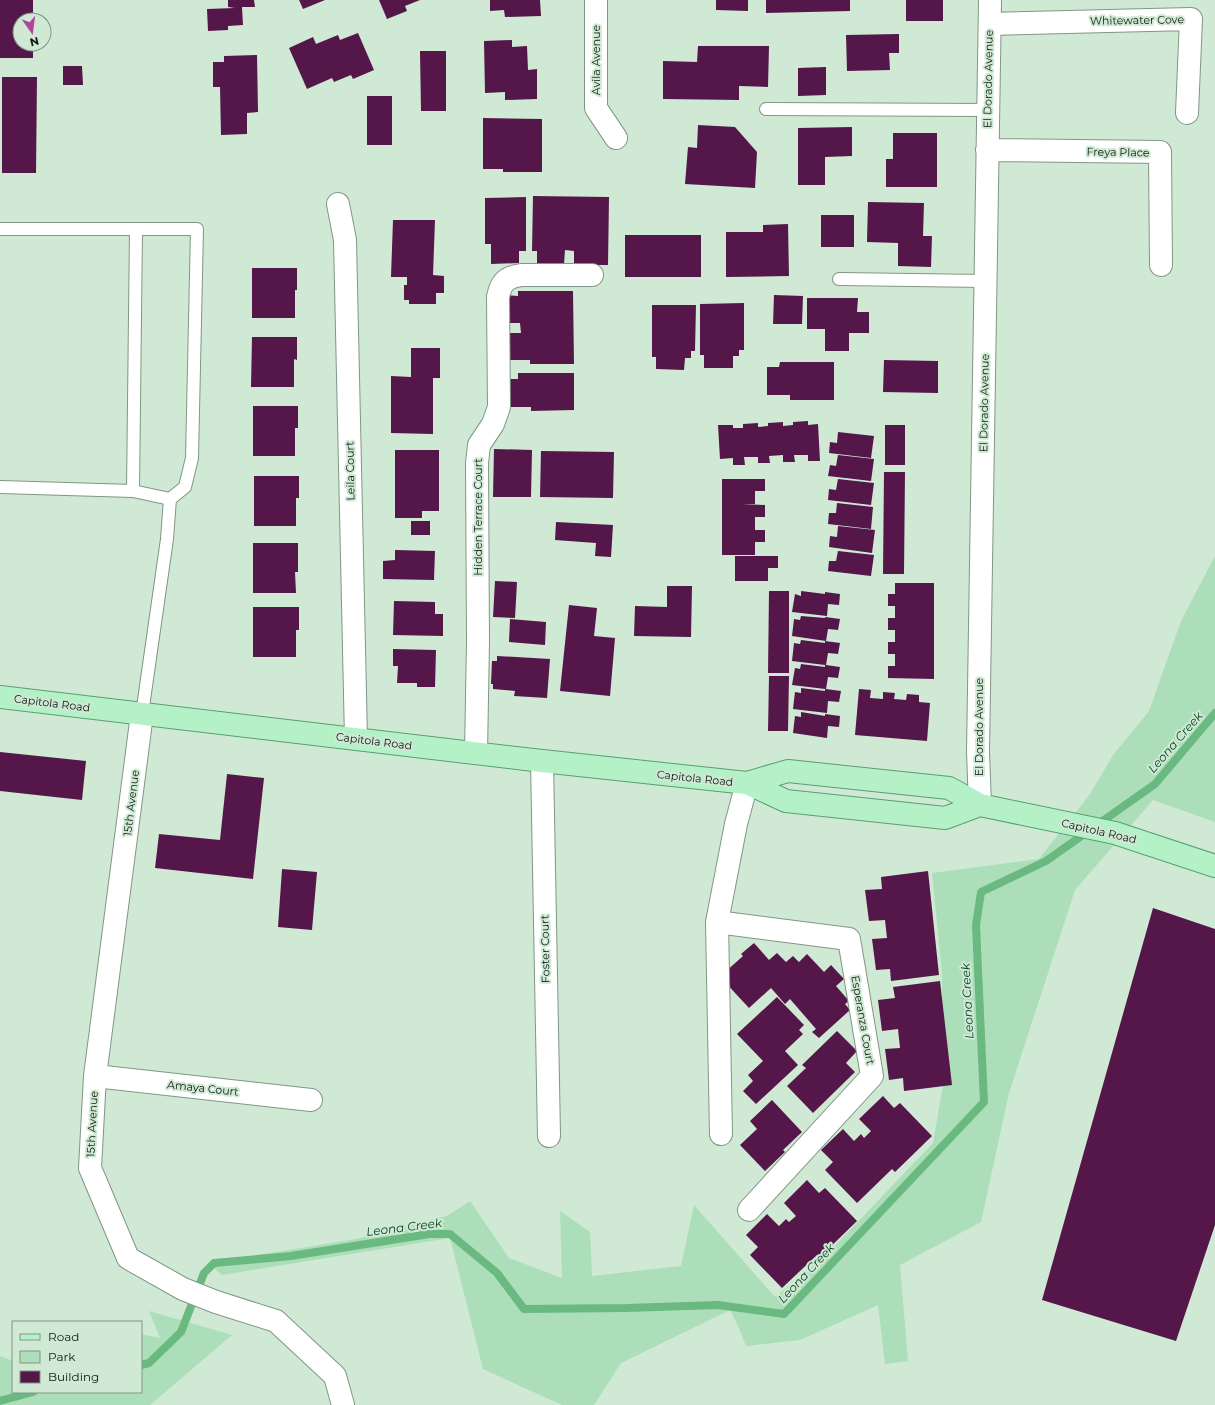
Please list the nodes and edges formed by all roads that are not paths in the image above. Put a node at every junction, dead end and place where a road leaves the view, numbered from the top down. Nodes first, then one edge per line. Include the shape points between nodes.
1 (596, 0) edge
2 (990, 0) edge
3 (990, 24) junction
4 (766, 110) dead end
5 (987, 110) junction
6 (1187, 113) dead end
7 (616, 138) dead end
8 (987, 150) junction
9 (338, 204) dead end
10 (0, 229) edge
11 (136, 229) junction
12 (1161, 265) dead end
13 (592, 275) dead end
14 (839, 279) dead end
15 (985, 281) junction
16 (0, 486) edge
17 (133, 491) junction
18 (170, 499) junction
19 (0, 697) edge
20 (142, 714) junction
21 (356, 739) junction
22 (476, 753) junction
23 (542, 761) junction
24 (747, 783) junction
25 (980, 805) junction
26 (1215, 866) edge
27 (717, 922) junction
28 (95, 1076) junction
29 (311, 1100) dead end
30 (721, 1134) dead end
31 (548, 1136) dead end
32 (748, 1210) dead end
33 (343, 1405) edge

1 - 7 street, Avila Avenue via 596,108
2 - 3 street, El Dorado Avenue
3 - 5 street, El Dorado Avenue
3 - 6 street, Whitewater Cove via 1190,19
4 - 5 lane
5 - 8 street, El Dorado Avenue
8 - 12 street, Freya Place via 1160,152
8 - 15 street, El Dorado Avenue
9 - 21 street, Leila Court via 344,240
10 - 11 lane
11 - 17 lane
11 - 18 lane via 197,229 192,458 185,487
13 - 22 street, Hidden Terrace Court via 512,276 504,282 498,297 499,408 479,445 477,463
14 - 15 lane
15 - 25 street, El Dorado Avenue via 978,752
16 - 17 lane
17 - 18 lane
18 - 20 lane via 167,539
19 - 20 main road, Capitola Road
20 - 21 main road, Capitola Road
20 - 28 street, 15th Avenue
21 - 22 main road, Capitola Road
22 - 23 main road, Capitola Road
23 - 24 main road, Capitola Road
23 - 31 street, Foster Court
24 - 25 main road, Capitola Road via 788,771 949,788
24 - 25 main road, Capitola Road via 786,801 946,818
24 - 27 street via 736,824
25 - 26 main road, Capitola Road via 1115,833
27 - 30 street
27 - 32 street, Esperanza Court via 849,939 872,1076
28 - 29 street, Amaya Court
28 - 33 street, 15th Avenue via 90,1168 128,1258 183,1289 276,1321 335,1376

